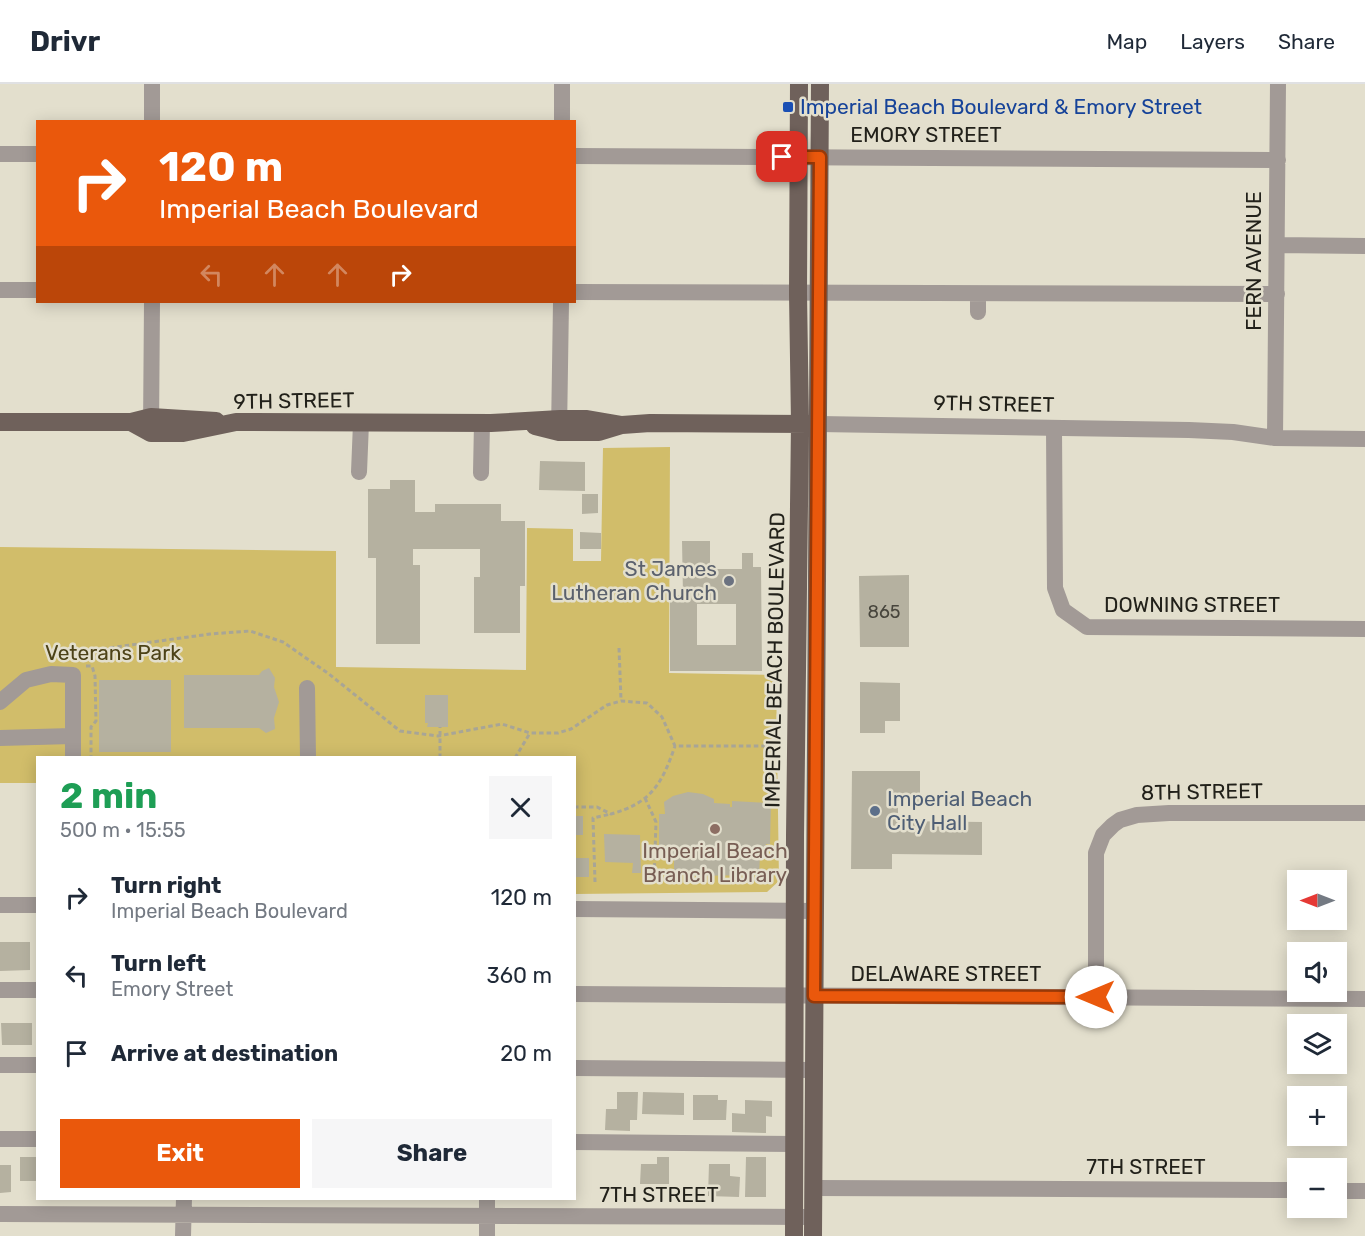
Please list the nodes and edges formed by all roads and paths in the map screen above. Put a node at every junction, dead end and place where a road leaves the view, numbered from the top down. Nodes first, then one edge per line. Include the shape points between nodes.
1 (152, 84) edge
2 (562, 84) edge
3 (799, 84) edge
4 (820, 84) edge
5 (1278, 84) edge
6 (152, 120) edge
7 (562, 120) edge
8 (0, 154) edge
9 (36, 154) edge
10 (576, 156) edge
11 (799, 157) junction
12 (820, 157) junction
13 (1278, 160) junction
14 (1277, 245) junction
15 (1365, 246) edge
16 (0, 290) edge
17 (36, 290) edge
18 (576, 292) edge
19 (798, 294) junction
20 (820, 294) junction
21 (978, 294) junction
22 (1276, 294) junction
23 (152, 303) edge
24 (561, 303) edge
25 (978, 312) dead end
26 (0, 422) edge
27 (361, 423) junction
28 (482, 423) junction
29 (800, 423) junction
30 (819, 424) junction
31 (151, 425) junction
32 (560, 426) junction
33 (1054, 428) junction
34 (1275, 438) junction
35 (1365, 439) edge
36 (359, 472) dead end
37 (481, 473) dead end
38 (1365, 629) edge
39 (619, 648) dead end
40 (47, 660) dead end
41 (92, 666) dead end
42 (307, 688) dead end
43 (621, 701) junction
44 (0, 702) edge
45 (440, 727) dead end
46 (530, 733) junction
47 (440, 735) junction
48 (72, 736) junction
49 (0, 738) edge
50 (675, 746) junction
51 (781, 746) dead end
52 (73, 756) edge
53 (91, 756) edge
54 (308, 756) edge
55 (440, 756) edge
56 (516, 756) edge
57 (645, 798) junction
58 (576, 807) edge
59 (611, 813) junction
60 (1365, 813) edge
61 (654, 880) dead end
62 (595, 882) dead end
63 (0, 905) edge
64 (36, 905) edge
65 (576, 909) edge
66 (796, 910) junction
67 (815, 911) junction
68 (0, 990) edge
69 (36, 990) edge
70 (576, 994) edge
71 (796, 995) junction
72 (814, 996) junction
73 (1096, 997) junction
74 (1365, 999) edge
75 (0, 1065) edge
76 (36, 1065) edge
77 (576, 1068) edge
78 (795, 1070) junction
79 (814, 1070) junction
80 (0, 1139) edge
81 (36, 1139) edge
82 (576, 1142) edge
83 (794, 1144) junction
84 (814, 1188) junction
85 (1287, 1190) edge
86 (1347, 1191) edge
87 (1365, 1191) edge
88 (184, 1200) edge
89 (487, 1200) edge
90 (0, 1214) edge
91 (184, 1216) junction
92 (487, 1217) junction
93 (794, 1217) junction
94 (813, 1217) junction
95 (183, 1236) edge
96 (487, 1236) edge
97 (794, 1236) edge
98 (813, 1236) edge

1 - 6 street
2 - 7 street
3 - 11 main road, IMPERIAL BEACH BOULEVARD
4 - 12 main road, IMPERIAL BEACH BOULEVARD
5 - 13 street, FERN AVENUE
8 - 9 street
10 - 11 street, EMORY STREET
11 - 12 street, EMORY STREET
11 - 19 main road, IMPERIAL BEACH BOULEVARD
12 - 13 street, EMORY STREET
12 - 20 main road, IMPERIAL BEACH BOULEVARD
13 - 14 street, FERN AVENUE
14 - 15 street
14 - 22 street, FERN AVENUE
16 - 17 street
18 - 19 street
19 - 20 street
19 - 29 main road, IMPERIAL BEACH BOULEVARD
20 - 21 street
20 - 30 main road, IMPERIAL BEACH BOULEVARD
21 - 22 street
21 - 25 street
22 - 34 street, FERN AVENUE
23 - 31 street
24 - 32 street
26 - 31 main road, 9TH STREET
27 - 28 main road, 9TH STREET
27 - 31 main road, 9TH STREET via 236,422 183,433
27 - 36 street
28 - 32 main road, 9TH STREET
28 - 37 street
29 - 30 main road, 9TH STREET
29 - 32 main road, 9TH STREET via 658,423 622,425 599,432
29 - 66 main road, IMPERIAL BEACH BOULEVARD
30 - 33 street, 9TH STREET
30 - 67 main road, IMPERIAL BEACH BOULEVARD
33 - 34 street, 9TH STREET via 1189,430
33 - 38 street, DOWNING STREET via 1055,588 1062,610 1087,627
34 - 35 street, 9TH STREET
39 - 43 path
40 - 47 path via 58,655 250,631 283,642 400,731
41 - 53 path via 96,721 91,727
42 - 54 street
43 - 46 path via 607,705 565,731
43 - 50 path via 647,703 662,717
44 - 48 street via 27,680 51,674 73,675
45 - 47 path
46 - 47 path via 502,724
46 - 56 path
47 - 55 path
48 - 49 street
48 - 52 street
50 - 51 path
50 - 57 path via 667,770
57 - 59 path via 632,808
57 - 61 path via 656,822
58 - 59 path via 597,807
59 - 62 path via 593,818
60 - 73 street, 8TH STREET via 1169,813 1128,817 1113,825 1103,835 1096,853
63 - 64 street
65 - 66 street
66 - 67 street
66 - 71 main road, IMPERIAL BEACH BOULEVARD
67 - 72 main road, IMPERIAL BEACH BOULEVARD
68 - 69 street
70 - 71 street, DELAWARE STREET
71 - 72 street, DELAWARE STREET
71 - 78 main road, IMPERIAL BEACH BOULEVARD
72 - 73 street, DELAWARE STREET
72 - 79 main road, IMPERIAL BEACH BOULEVARD
73 - 74 street, DELAWARE STREET
75 - 76 street
77 - 78 street
78 - 79 street
78 - 83 main road, IMPERIAL BEACH BOULEVARD
79 - 84 main road, IMPERIAL BEACH BOULEVARD
80 - 81 street
82 - 83 street
83 - 93 main road, IMPERIAL BEACH BOULEVARD
84 - 85 street, 7TH STREET
84 - 94 main road, IMPERIAL BEACH BOULEVARD
86 - 87 street
88 - 91 street
89 - 92 street
90 - 91 street, 7TH STREET
91 - 92 street, 7TH STREET
91 - 95 street
92 - 93 street, 7TH STREET
92 - 96 street
93 - 94 street, 7TH STREET
93 - 97 main road, IMPERIAL BEACH BOULEVARD
94 - 98 main road, IMPERIAL BEACH BOULEVARD

